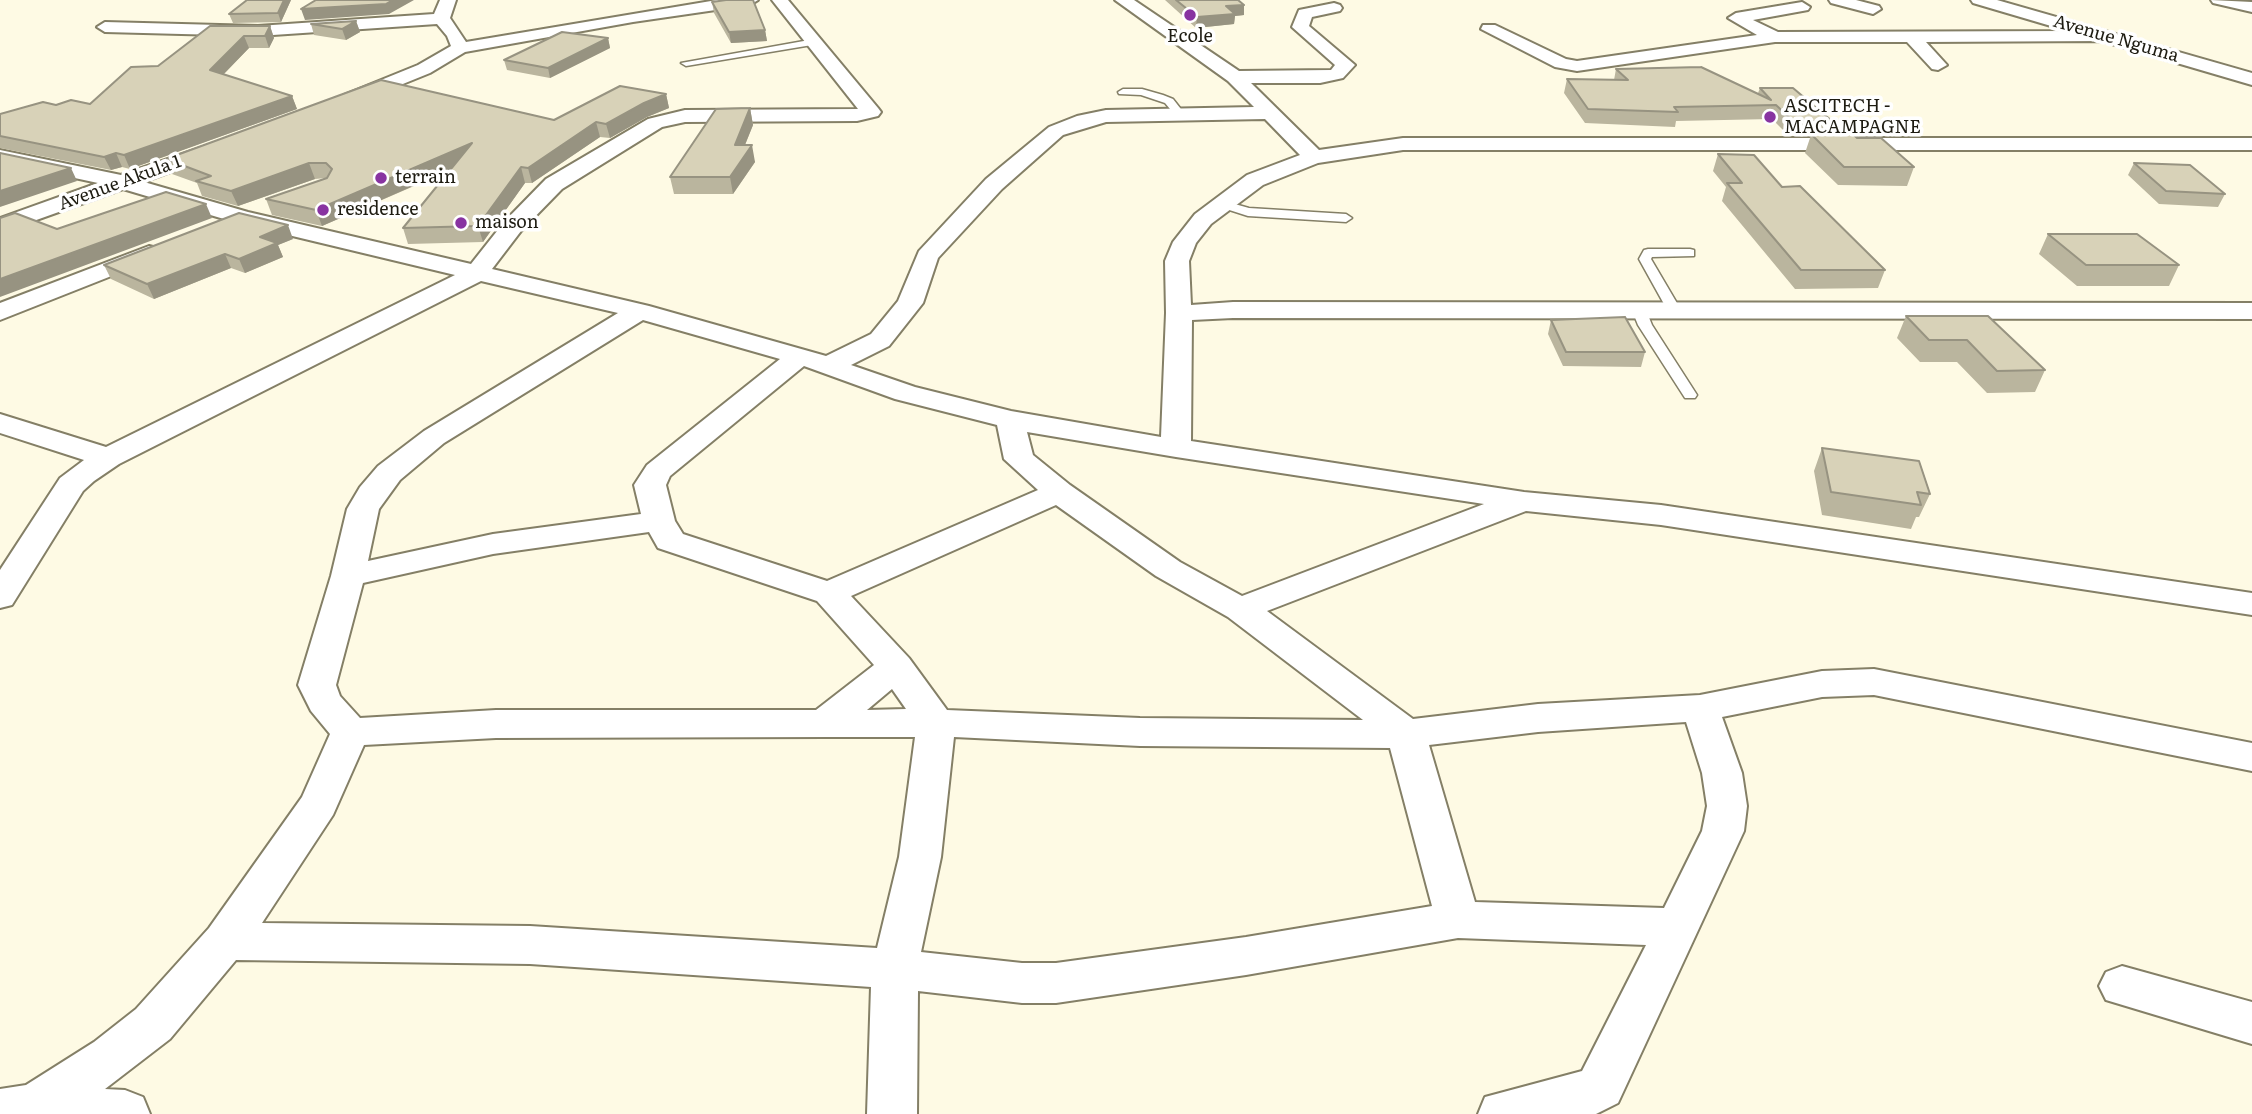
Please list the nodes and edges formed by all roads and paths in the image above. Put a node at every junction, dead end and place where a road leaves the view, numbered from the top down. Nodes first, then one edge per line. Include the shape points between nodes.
1 (750, 0) edge
2 (780, 0) edge
3 (1123, 0) edge
4 (1837, 0) edge
5 (1979, 0) edge
6 (2219, 0) edge
7 (1802, 7) dead end
8 (2252, 7) edge
9 (1335, 8) dead end
10 (1873, 9) dead end
11 (445, 10) edge
12 (105, 27) dead end
13 (1489, 29) dead end
14 (1910, 35) junction
15 (2102, 36) junction
16 (1775, 37) junction
17 (815, 42) junction
18 (460, 48) junction
19 (686, 63) dead end
20 (1938, 65) dead end
21 (1236, 77) junction
22 (2252, 79) edge
23 (1124, 92) dead end
24 (328, 108) edge
25 (1179, 113) junction
26 (1269, 113) junction
27 (2252, 144) edge
28 (225, 145) edge
29 (0, 156) edge
30 (1314, 158) junction
31 (121, 182) junction
32 (275, 203) edge
33 (1224, 205) junction
34 (241, 216) junction
35 (1346, 218) dead end
36 (0, 226) edge
37 (205, 232) edge
38 (167, 246) edge
39 (1690, 253) dead end
40 (475, 274) junction
41 (1177, 285) junction
42 (1233, 310) junction
43 (1639, 310) junction
44 (1674, 310) junction
45 (640, 311) junction
46 (2252, 311) edge
47 (0, 312) edge
48 (1179, 313) junction
49 (813, 361) junction
50 (1690, 395) dead end
51 (1010, 420) junction
52 (0, 423) edge
53 (1176, 448) junction
54 (108, 458) junction
55 (1059, 492) junction
56 (1524, 501) junction
57 (659, 521) junction
58 (348, 576) junction
59 (829, 593) junction
60 (0, 597) edge
61 (2252, 604) edge
62 (1240, 609) junction
63 (896, 667) junction
64 (1700, 708) junction
65 (936, 723) junction
66 (823, 724) junction
67 (350, 732) junction
68 (1405, 734) junction
69 (2252, 757) edge
70 (1458, 920) junction
71 (1675, 927) junction
72 (225, 941) junction
73 (895, 969) junction
74 (2122, 986) dead end
75 (2252, 1023) edge
76 (23, 1111) edge
77 (1517, 1113) edge
78 (125, 1114) edge
79 (892, 1114) edge

1 - 18 street
2 - 17 street
3 - 21 street
4 - 10 street
5 - 15 street, Avenue Nguma
6 - 8 street
7 - 16 street via 1736,18
9 - 21 street via 1305,13 1300,27 1346,65 1337,74
11 - 12 street via 258,31
11 - 18 street
13 - 16 street via 1560,64 1577,66
14 - 15 street
14 - 16 street
14 - 20 street
15 - 22 street, Avenue Nguma
17 - 19 lane
17 - 40 street via 871,113 662,119 554,184
18 - 24 street via 424,69
21 - 26 street
23 - 25 lane via 1159,97
25 - 26 street
25 - 49 street via 1106,116 1056,131 994,184 927,256 911,303 880,340
26 - 30 street
27 - 30 street via 1402,144
28 - 31 street, Avenue Akula 1
29 - 31 street
30 - 33 street via 1255,180
31 - 34 street
31 - 36 street, Avenue Akula 1
32 - 34 street
33 - 35 lane via 1248,212
33 - 41 street via 1203,219 1185,242 1177,261
34 - 37 street
34 - 40 street
38 - 47 street
39 - 44 lane via 1648,253 1645,259
40 - 45 street
40 - 54 street
41 - 42 street
41 - 48 street
42 - 43 street
42 - 48 street
43 - 44 street
43 - 50 lane
44 - 46 street
45 - 49 street
45 - 58 street via 434,437 389,473 363,509
48 - 53 street
49 - 51 street via 905,393
49 - 57 street via 658,471 650,485
51 - 53 street
51 - 55 street via 1019,459
52 - 54 street
53 - 56 street
54 - 60 street via 71,485
55 - 59 street
55 - 62 street via 1168,569
56 - 61 street via 1661,515
56 - 62 street
57 - 58 street via 493,544
57 - 59 street via 670,541
58 - 67 street via 317,685 324,702
59 - 63 street
62 - 68 street
63 - 65 street
63 - 66 street
64 - 68 street via 1538,718
64 - 69 street via 1822,684 1874,682
64 - 71 street via 1722,772 1727,806 1723,831
65 - 66 street
65 - 68 street via 1140,732
65 - 73 street via 920,857
66 - 67 street via 496,724
67 - 72 street via 319,804
68 - 70 street
70 - 71 street
70 - 73 street via 1056,983 1022,984
71 - 77 street via 1600,1087 1583,1096
72 - 73 street via 530,945
72 - 76 street via 153,1024 111,1058
73 - 79 street
74 - 75 street
76 - 78 street

